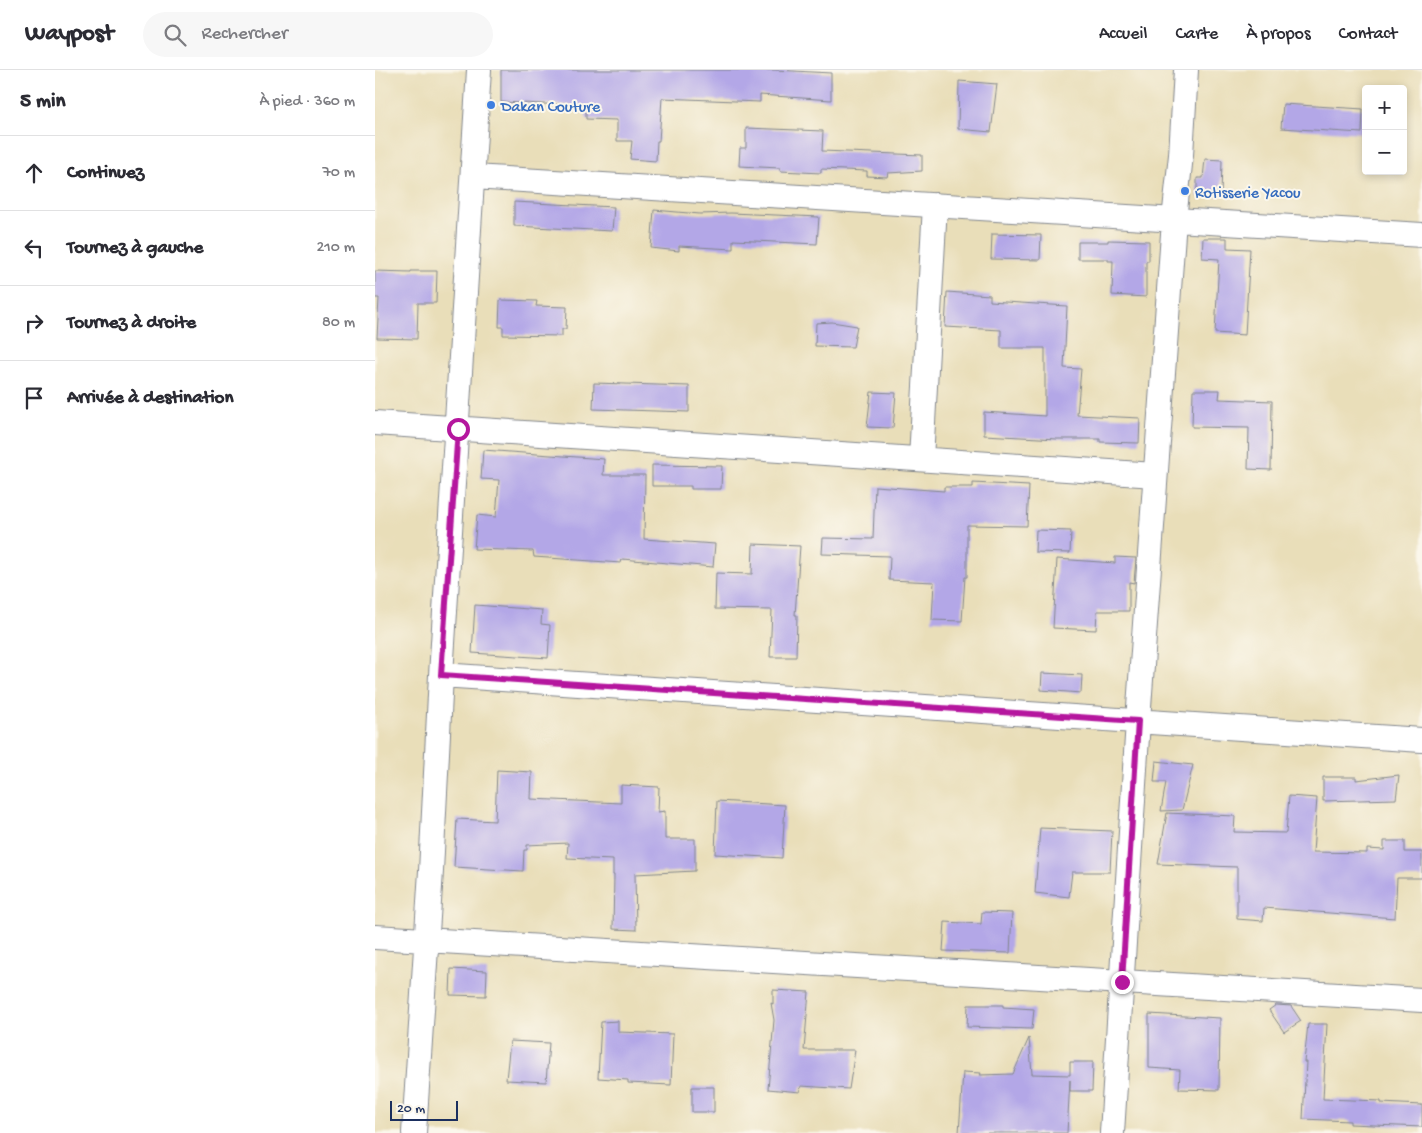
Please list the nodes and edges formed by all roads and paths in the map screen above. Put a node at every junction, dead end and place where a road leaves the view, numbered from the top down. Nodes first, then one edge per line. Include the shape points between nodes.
1 (479, 70) edge
2 (1186, 70) edge
3 (473, 177) junction
4 (935, 205) junction
5 (1174, 220) junction
6 (1422, 235) edge
7 (375, 423) edge
8 (458, 429) junction
9 (921, 459) junction
10 (1155, 474) junction
11 (441, 675) junction
12 (1138, 721) junction
13 (1422, 740) edge
14 (375, 937) edge
15 (427, 940) junction
16 (1122, 982) junction
17 (1422, 1000) edge
18 (414, 1133) edge
19 (1112, 1133) edge

1 - 3 street
2 - 5 street
3 - 4 street
3 - 8 street
4 - 5 street
4 - 9 street
5 - 6 street
5 - 10 street
7 - 8 street
8 - 9 street
8 - 11 street
9 - 10 street
10 - 12 street
11 - 12 street
11 - 15 street
12 - 13 street
12 - 16 street
14 - 15 street
15 - 16 street
15 - 18 street
16 - 17 street
16 - 19 street

